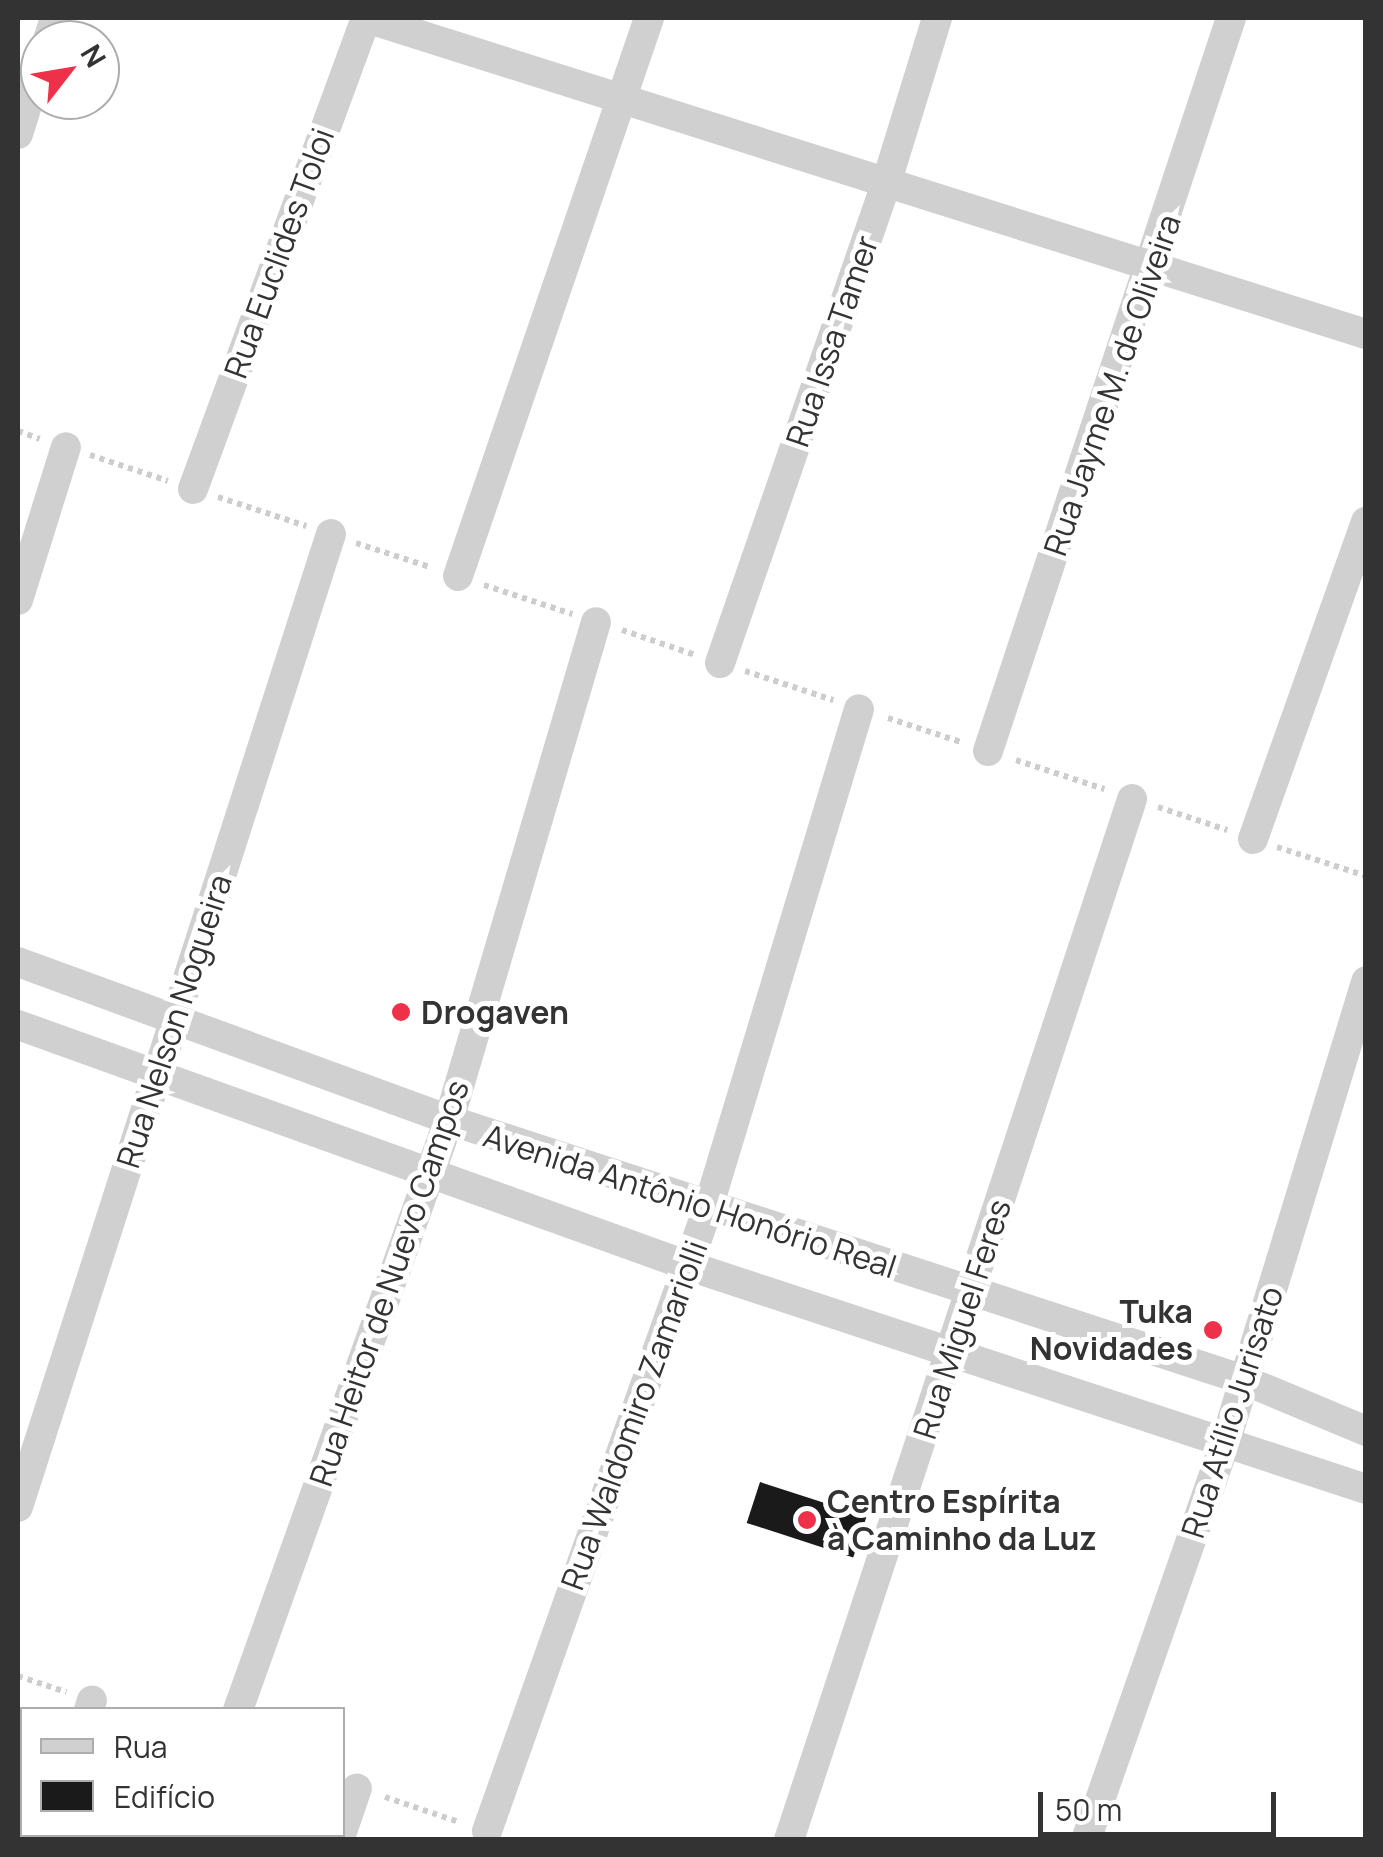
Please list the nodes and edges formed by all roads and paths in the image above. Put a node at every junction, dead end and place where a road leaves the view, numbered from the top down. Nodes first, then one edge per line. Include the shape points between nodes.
1 (366, 18) edge
2 (649, 18) edge
3 (937, 18) edge
4 (1231, 18) edge
5 (624, 99) junction
6 (886, 184) junction
7 (1153, 268) junction
8 (1366, 334) edge
9 (66, 447) dead end
10 (192, 489) dead end
11 (1366, 521) edge
12 (331, 534) dead end
13 (458, 576) dead end
14 (18, 600) edge
15 (596, 622) dead end
16 (720, 663) dead end
17 (859, 709) dead end
18 (988, 751) dead end
19 (1132, 799) dead end
20 (1253, 839) dead end
21 (18, 962) edge
22 (1366, 980) edge
23 (175, 1015) junction
24 (18, 1026) edge
25 (160, 1072) junction
26 (448, 1120) junction
27 (430, 1174) junction
28 (708, 1208) junction
29 (686, 1265) junction
30 (971, 1294) junction
31 (951, 1351) junction
32 (1244, 1380) junction
33 (1366, 1432) edge
34 (1226, 1440) junction
35 (1366, 1488) edge
36 (18, 1507) edge
37 (239, 1707) edge
38 (356, 1788) joint
39 (345, 1822) edge
40 (487, 1831) joint
41 (789, 1840) edge
42 (1086, 1840) edge

1 - 5 street
1 - 10 street, Rua Euclides Toloi
2 - 5 street
3 - 6 street, Rua Issa Tamer
4 - 7 street, Rua Jayme M. de Oliveira
5 - 6 street
5 - 13 street
6 - 7 street
6 - 16 street, Rua Issa Tamer
7 - 8 street
7 - 18 street, Rua Jayme M. de Oliveira
9 - 14 street
11 - 20 street
12 - 23 street, Rua Nelson Nogueira
15 - 26 street, Rua Heitor de Nuevo Campos
17 - 28 street, Rua Waldomiro Zamariolli
19 - 30 street, Rua Miguel Feres
21 - 23 street, Avenida Antônio Honório Real
22 - 32 street, Rua Atílio Jurisato
23 - 25 street, Rua Nelson Nogueira
23 - 26 street, Avenida Antônio Honório Real
24 - 25 street, Avenida Antônio Honório Real
25 - 27 street, Avenida Antônio Honório Real
25 - 36 street, Rua Nelson Nogueira
26 - 27 street, Rua Heitor de Nuevo Campos
26 - 28 street, Avenida Antônio Honório Real
27 - 29 street, Avenida Antônio Honório Real
27 - 37 street, Rua Heitor de Nuevo Campos
28 - 29 street, Rua Waldomiro Zamariolli
28 - 30 street, Avenida Antônio Honório Real
29 - 31 street, Avenida Antônio Honório Real
29 - 40 street, Rua Waldomiro Zamariolli
30 - 31 street, Rua Miguel Feres
30 - 32 street, Avenida Antônio Honório Real
31 - 34 street, Avenida Antônio Honório Real
31 - 41 street, Rua Miguel Feres
32 - 33 street, Avenida Antônio Honório Real
32 - 34 street, Rua Atílio Jurisato
34 - 35 street, Avenida Antônio Honório Real
34 - 42 street, Rua Atílio Jurisato
38 - 39 street
38 - 40 path

